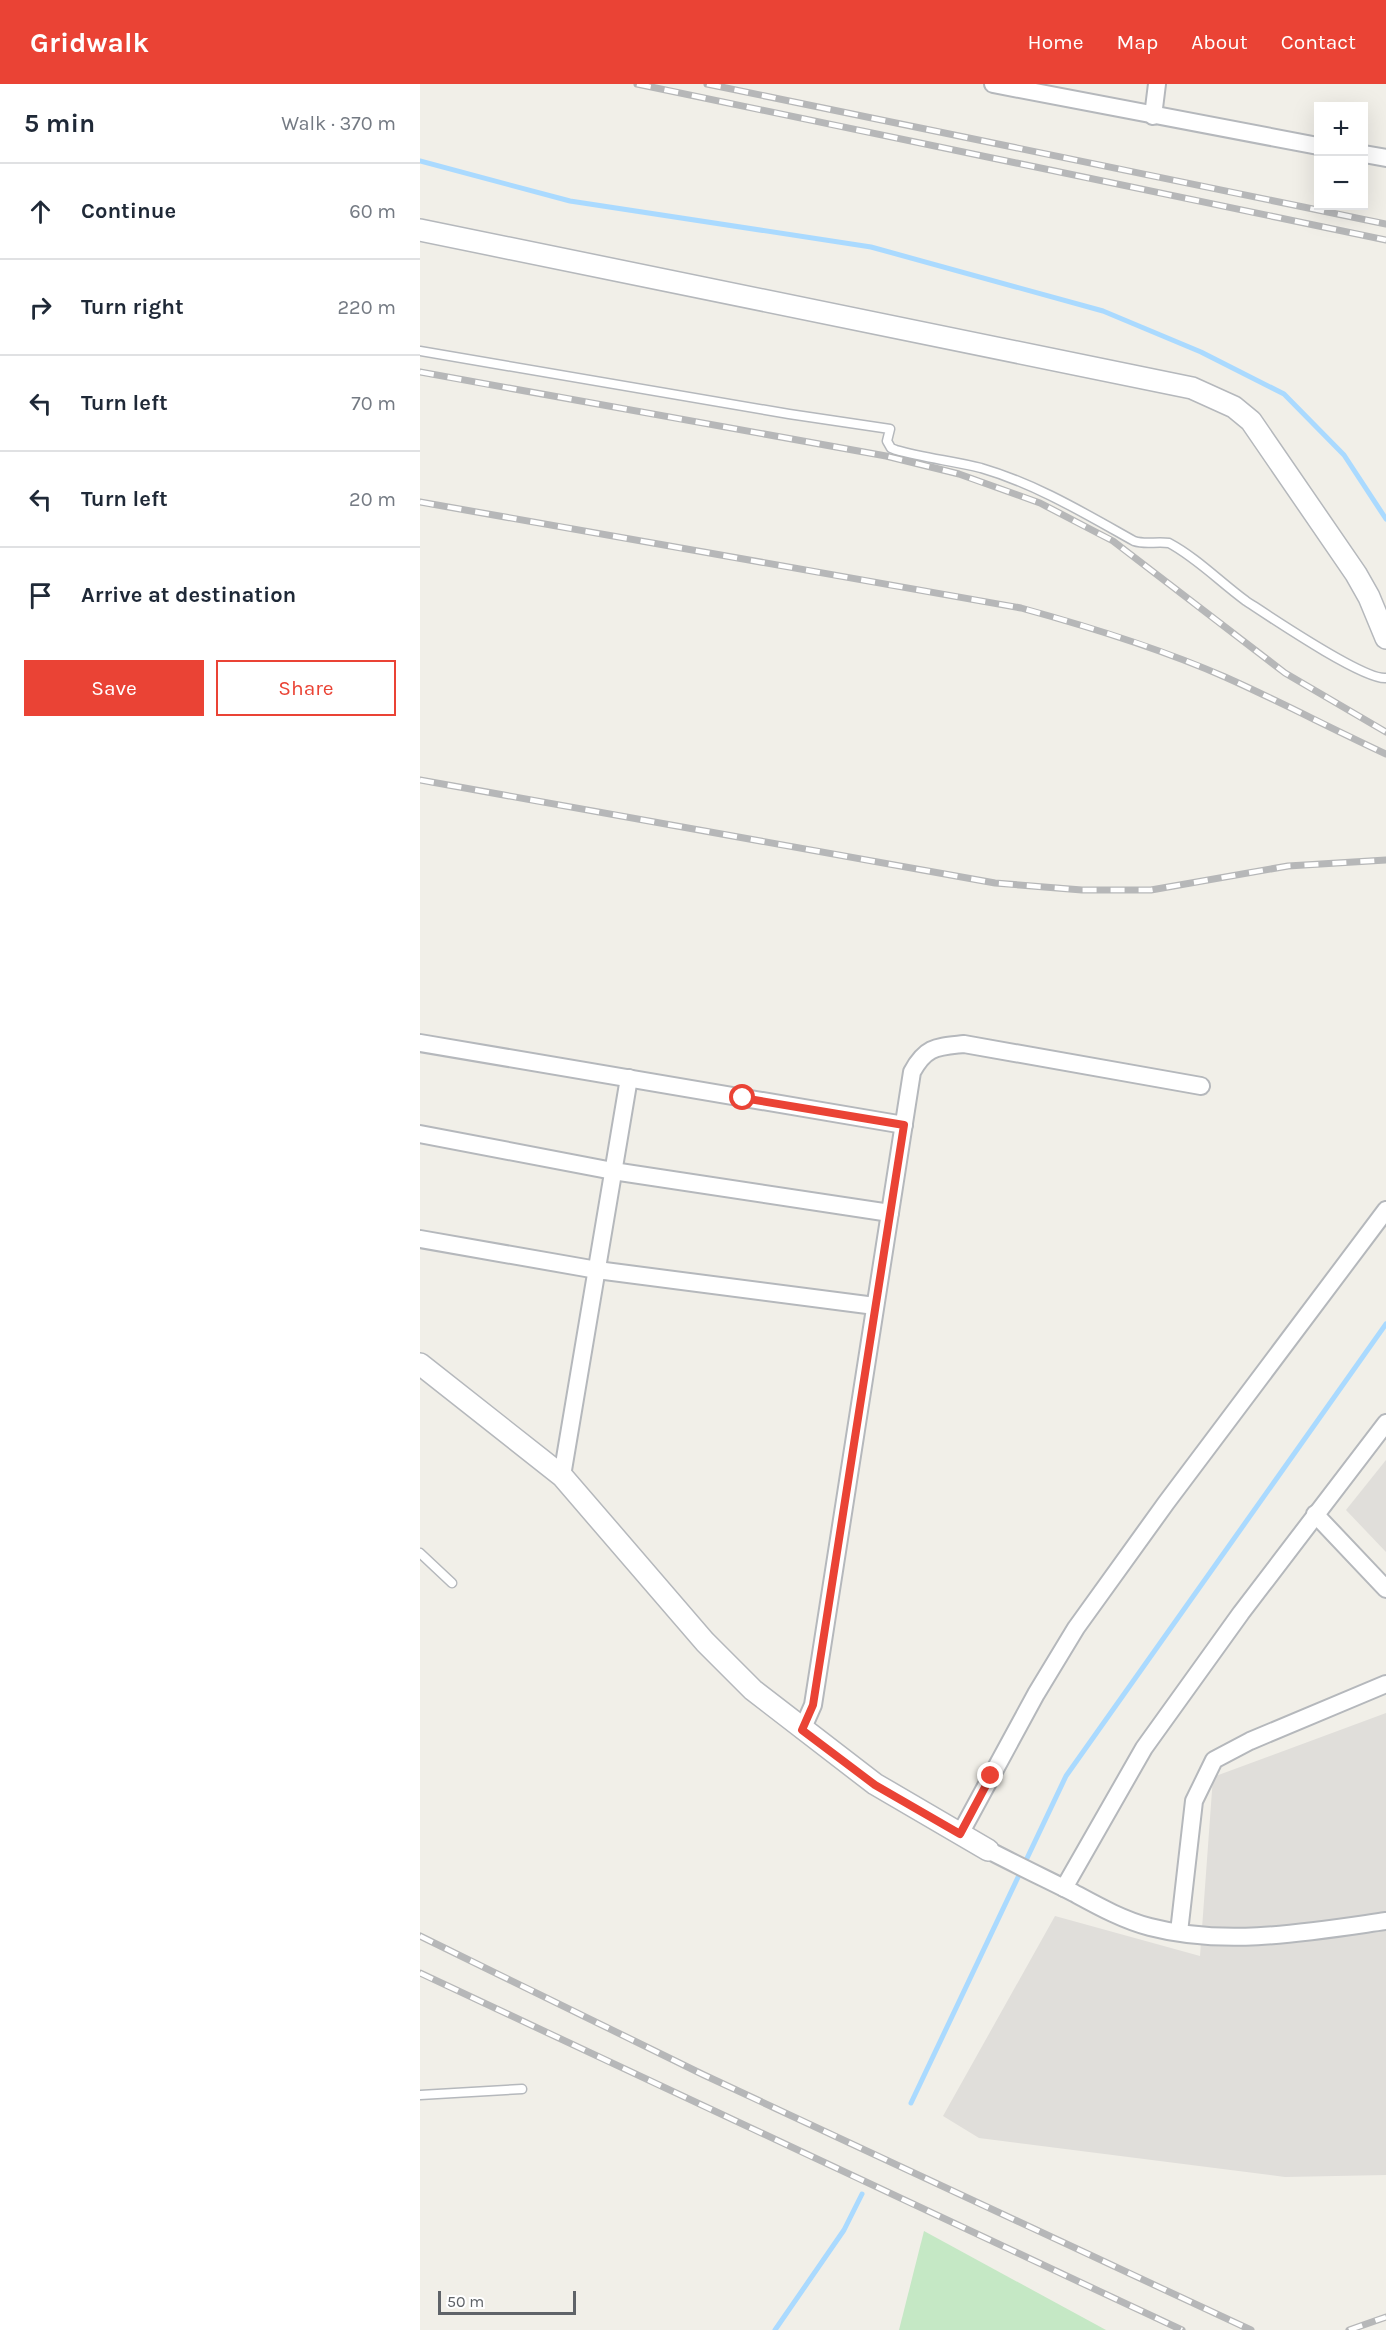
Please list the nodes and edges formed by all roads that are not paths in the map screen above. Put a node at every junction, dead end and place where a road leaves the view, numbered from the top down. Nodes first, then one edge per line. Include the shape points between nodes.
1 (1157, 84) edge
2 (1000, 85) edge
3 (1153, 116) junction
4 (1314, 145) edge
5 (1368, 155) edge
6 (1386, 158) edge
7 (420, 230) edge
8 (420, 351) edge
9 (1386, 638) edge
10 (1386, 678) edge
11 (420, 1043) edge
12 (628, 1078) junction
13 (1201, 1086) dead end
14 (904, 1125) junction
15 (420, 1134) edge
16 (613, 1171) junction
17 (1386, 1210) edge
18 (890, 1213) junction
19 (420, 1239) edge
20 (597, 1270) junction
21 (876, 1306) junction
22 (420, 1364) edge
23 (1386, 1423) edge
24 (562, 1476) junction
25 (1315, 1514) junction
26 (420, 1552) edge
27 (452, 1583) dead end
28 (1386, 1589) edge
29 (1386, 1684) edge
30 (802, 1730) junction
31 (960, 1834) junction
32 (988, 1850) joint
33 (1064, 1888) junction
34 (1386, 1921) edge
35 (1179, 1932) junction
36 (522, 2089) dead end
37 (420, 2095) edge

1 - 3 street
2 - 3 street
3 - 4 street
5 - 6 street
7 - 9 street via 1173,383 1210,395 1242,413 1264,438 1356,574
8 - 10 lane via 890,429 887,441 891,448 990,472 1046,493 1134,541 1169,543 1246,601 1336,657 1373,677
11 - 12 street
12 - 14 street
12 - 16 street
13 - 14 street via 964,1044 941,1046 921,1055 912,1072
14 - 18 street
15 - 16 street
16 - 18 street
16 - 20 street
17 - 31 street via 1076,1628
18 - 21 street
19 - 20 street
20 - 21 street
20 - 24 street
21 - 30 street via 813,1705
22 - 24 street
23 - 25 street
24 - 30 street via 705,1642 753,1690
25 - 28 street
25 - 33 street via 1144,1748
26 - 27 lane
29 - 35 street via 1214,1760 1194,1801
30 - 31 street via 875,1785
31 - 32 street
32 - 33 street
33 - 35 street via 1112,1913 1149,1927
34 - 35 street via 1258,1935
36 - 37 lane

